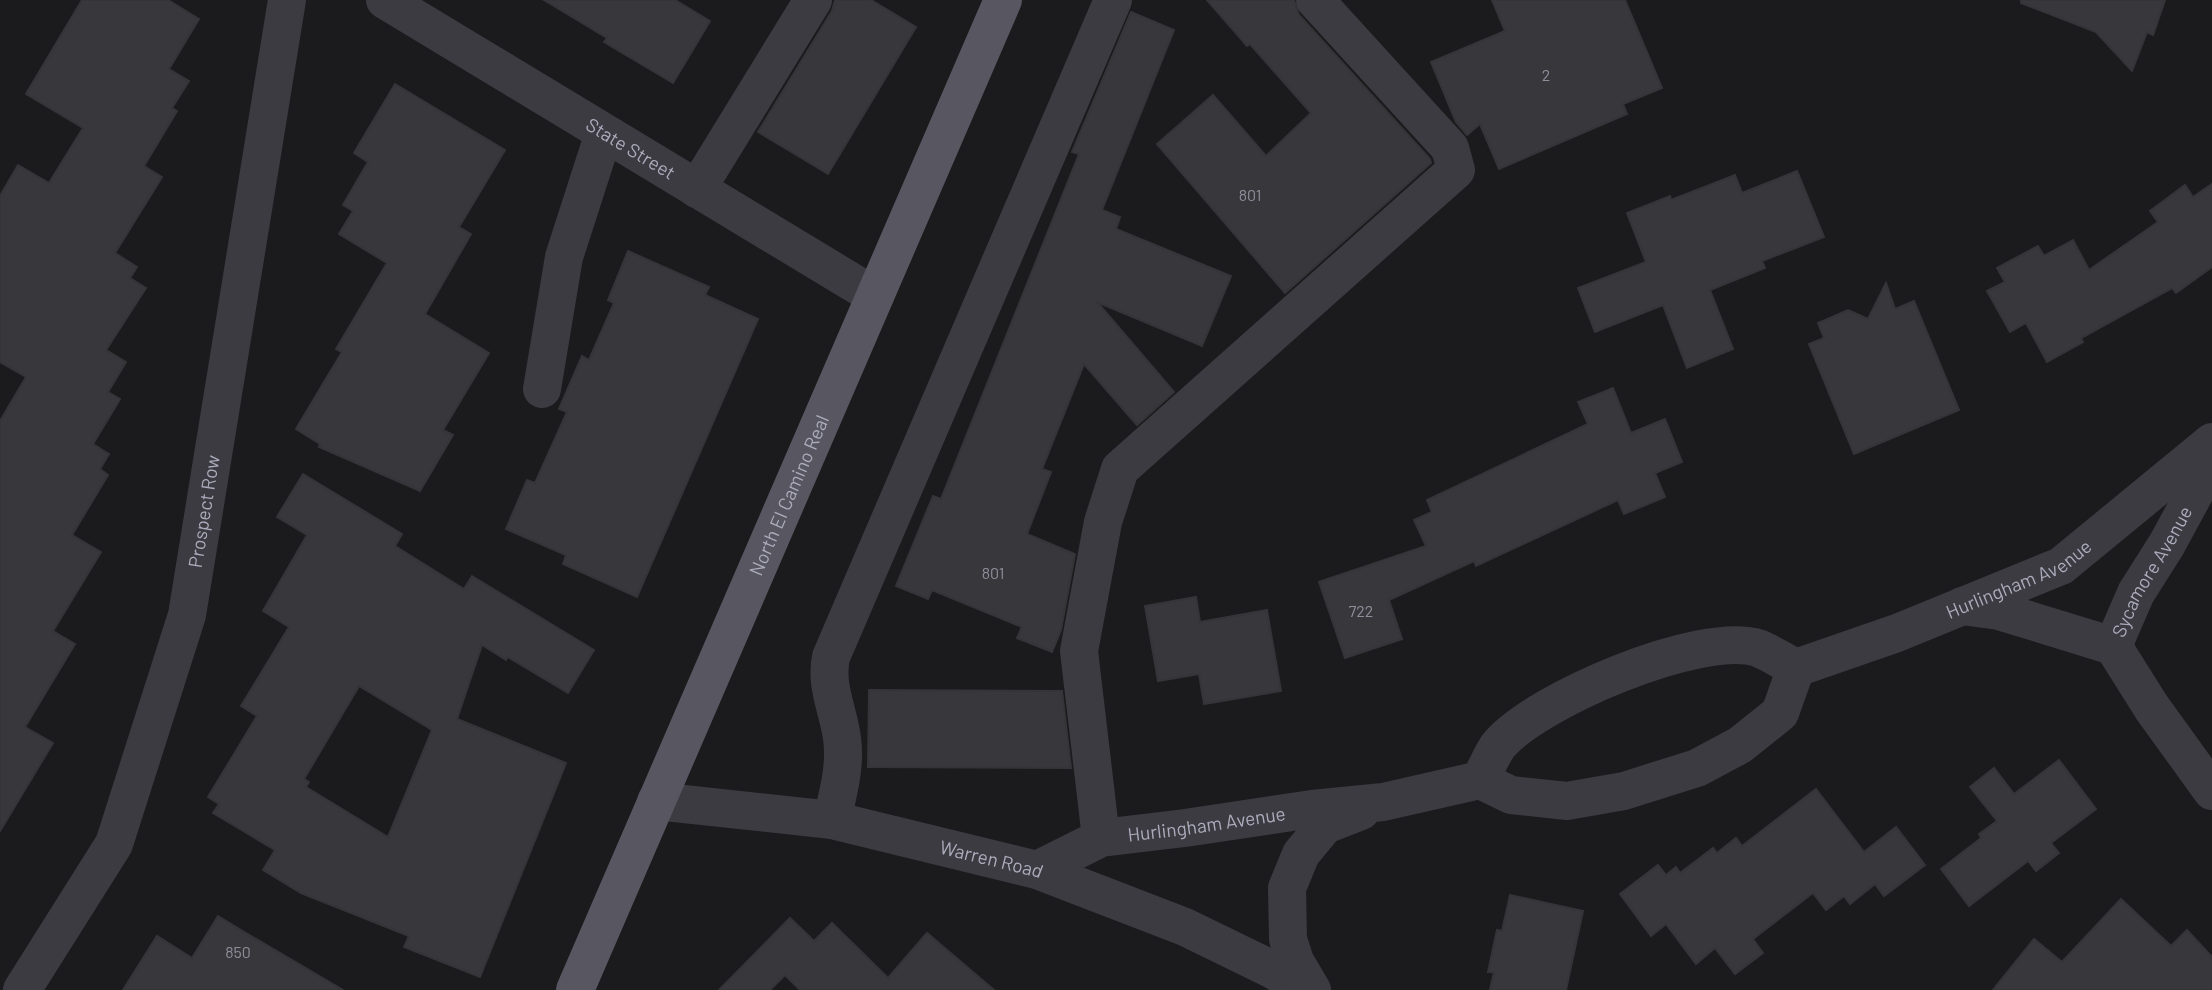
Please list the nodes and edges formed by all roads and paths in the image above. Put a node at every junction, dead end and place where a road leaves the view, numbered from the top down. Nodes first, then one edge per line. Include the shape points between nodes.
1 (287, 0) edge
2 (385, 0) edge
3 (813, 0) edge
4 (1003, 0) edge
5 (1113, 0) edge
6 (1315, 0) edge
7 (604, 133) junction
8 (697, 188) junction
9 (875, 296) junction
10 (542, 389) dead end
11 (2212, 442) edge
12 (2212, 461) edge
13 (1962, 606) junction
14 (2113, 646) junction
15 (1796, 668) junction
16 (1480, 779) junction
17 (2212, 791) edge
18 (656, 801) junction
19 (1383, 802) junction
20 (832, 820) junction
21 (1101, 838) junction
22 (1037, 870) junction
23 (22, 990) edge
24 (575, 990) edge
25 (1305, 990) edge
26 (1312, 990) edge

1 - 23 street, Prospect Row via 187,615 114,844
2 - 7 street, State Street
3 - 8 street
4 - 9 main road, North El Camino Real
5 - 20 street via 831,657 828,674 843,754
6 - 21 street via 1451,148 1456,170 1120,469 1103,522 1079,651
7 - 8 street, State Street
7 - 10 street via 565,257
8 - 9 street, State Street
9 - 18 main road, North El Camino Real
11 - 13 street, Hurlingham Avenue via 2061,566
12 - 14 street, Sycamore Avenue via 2136,593
13 - 14 street, Sycamore Avenue via 1999,611
13 - 15 street, Hurlingham Avenue
14 - 17 street, Sycamore Avenue
15 - 16 street via 1757,648 1724,646 1642,664 1579,691 1517,729 1498,747
15 - 16 street via 1780,713 1740,745 1698,768 1567,801 1511,794
16 - 19 street, Hurlingham Avenue
18 - 20 street, Warren Road
18 - 24 main road, North El Camino Real
19 - 21 street, Hurlingham Avenue
19 - 26 street, Hurlingham Avenue via 1325,825 1301,854 1287,888 1288,939
20 - 22 street, Warren Road
21 - 22 street, Hurlingham Avenue
22 - 25 street, Warren Road via 1185,927

